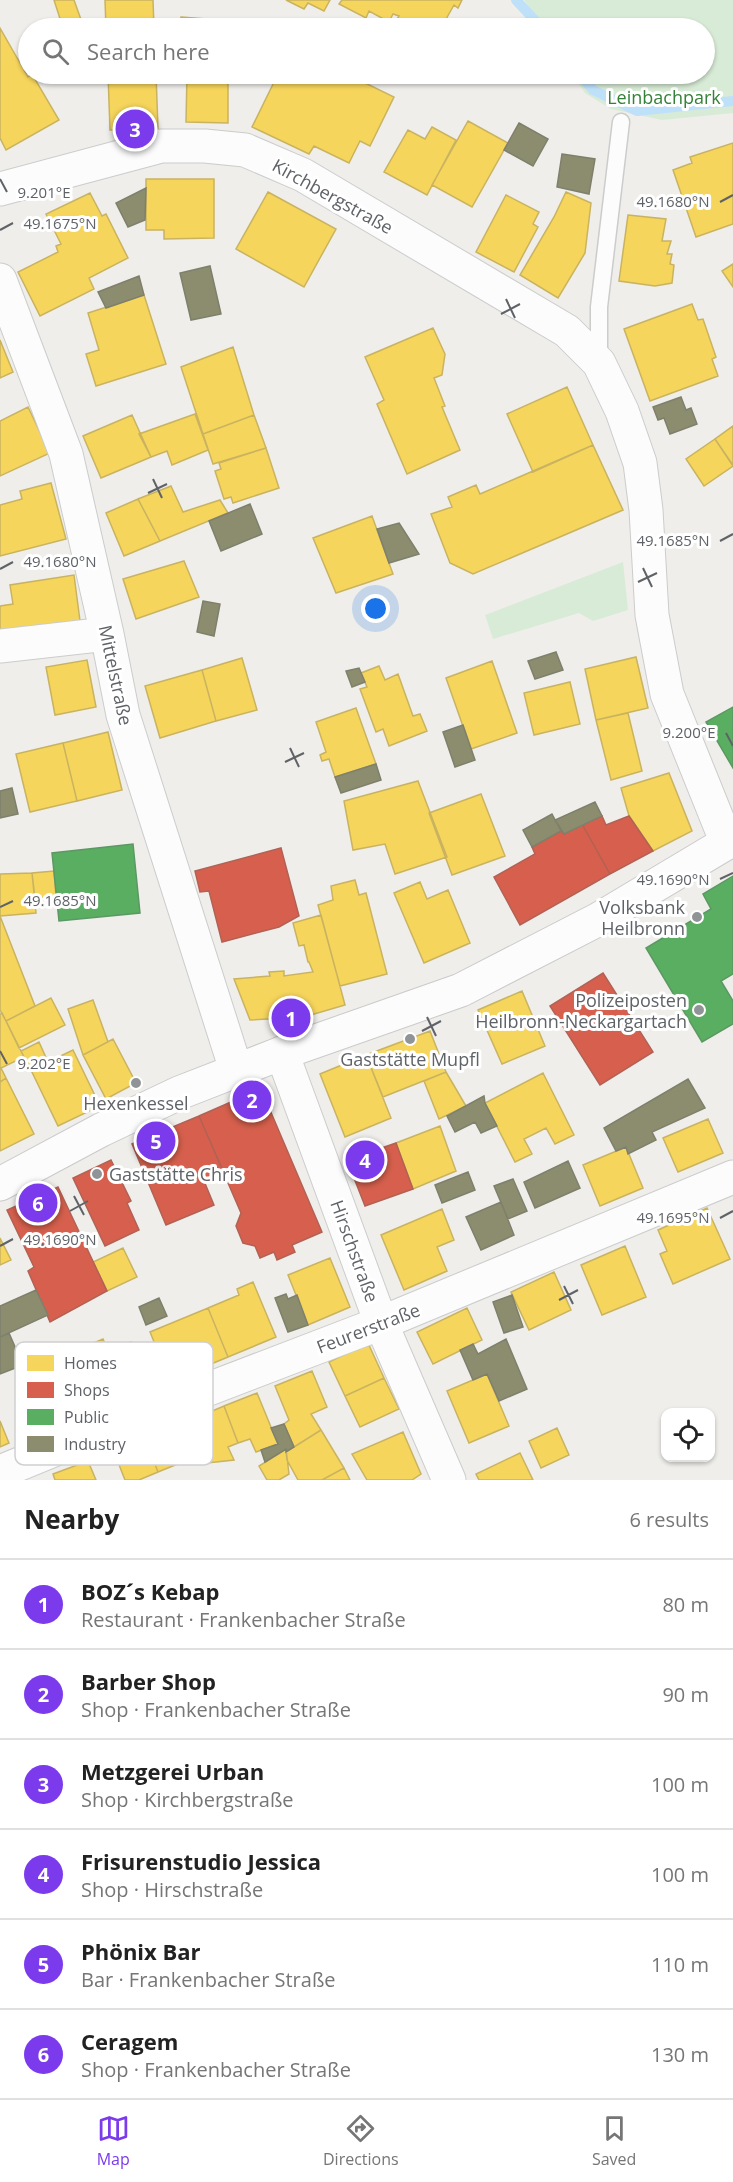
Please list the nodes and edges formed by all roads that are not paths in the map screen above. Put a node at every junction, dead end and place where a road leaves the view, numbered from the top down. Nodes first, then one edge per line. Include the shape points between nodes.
1 (621, 122) dead end
2 (0, 189) edge
3 (0, 280) edge
4 (599, 363) junction
5 (107, 634) junction
6 (0, 646) edge
7 (730, 841) edge
8 (282, 1053) junction
9 (236, 1071) junction
10 (733, 1177) edge
11 (0, 1184) edge
12 (381, 1323) junction
13 (213, 1387) edge
14 (17, 1465) edge
15 (0, 1472) edge
16 (449, 1480) edge

1 - 4 lane, Kirchbergstraße via 599,307
2 - 4 street, Kirchbergstraße via 161,146 245,150 303,176 567,331
3 - 5 street, Mittelstraße via 66,454
4 - 7 street, Kirchbergstraße via 622,411 639,463 652,615 667,694
5 - 6 street
5 - 9 street, Mittelstraße via 123,715
7 - 8 street via 598,919 461,990
8 - 9 street
8 - 12 street, Hirschstraße
9 - 11 street via 101,1130
10 - 12 street, Feurerstraße
12 - 13 street, Feurerstraße
12 - 16 street, Hirschstraße
14 - 15 street, Feurerstraße

